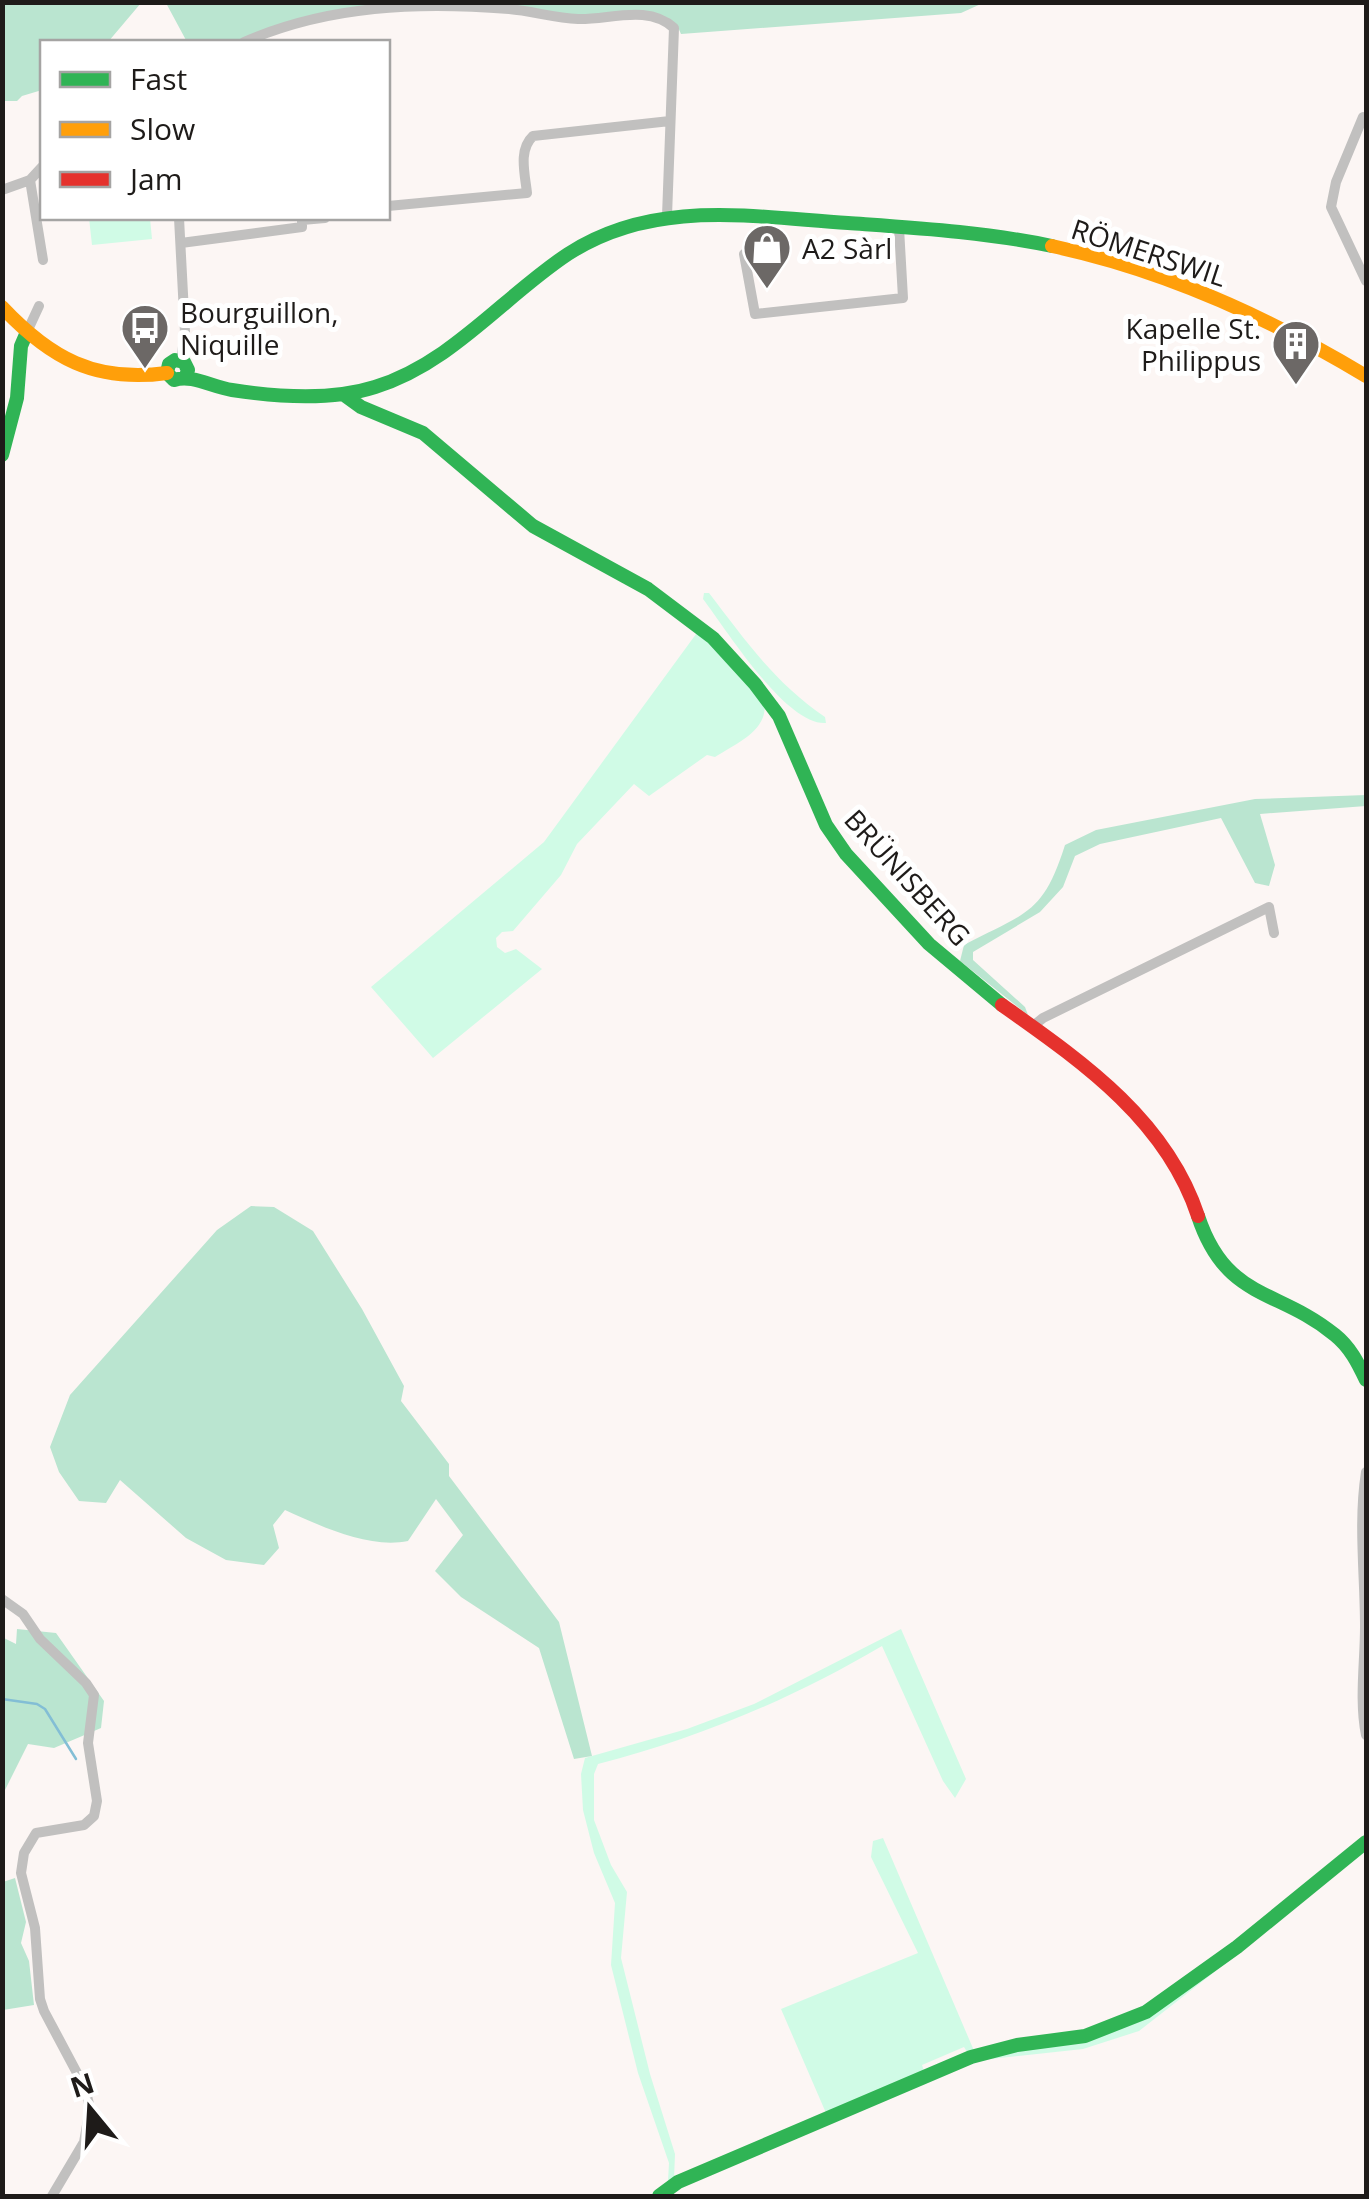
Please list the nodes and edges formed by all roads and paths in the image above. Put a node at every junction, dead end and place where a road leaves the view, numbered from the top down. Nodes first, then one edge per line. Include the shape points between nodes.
1 (249, 40) edge
2 (1363, 117) dead end
3 (670, 121) junction
4 (40, 168) edge
5 (30, 180) junction
6 (2, 190) edge
7 (390, 206) edge
8 (667, 216) junction
9 (180, 220) edge
10 (302, 220) edge
11 (899, 228) junction
12 (181, 243) junction
13 (744, 254) dead end
14 (43, 260) dead end
15 (1366, 281) edge
16 (39, 306) dead end
17 (2, 307) edge
18 (26, 332) junction
19 (182, 360) junction
20 (168, 373) junction
21 (186, 376) junction
22 (1366, 376) edge
23 (343, 394) junction
24 (2, 456) edge
25 (1274, 933) dead end
26 (1033, 1026) junction
27 (1366, 1380) edge
28 (1366, 1472) edge
29 (2, 1599) edge
30 (1366, 1735) edge
31 (1366, 1842) edge
32 (52, 2196) edge
33 (658, 2196) edge

1 - 3 street via 304,20 406,5 574,19 644,15 674,28
2 - 15 street via 1331,210
3 - 7 street via 533,136 525,143 527,193
3 - 8 street
4 - 5 street
5 - 6 street
5 - 14 street
8 - 11 street, RÖMERSWIL via 726,214
8 - 23 street, RÖMERSWIL via 586,242 410,372
9 - 12 street
10 - 12 street via 302,227
11 - 13 street via 903,298 754,314
11 - 22 street, RÖMERSWIL via 1031,242 1134,268 1268,321
12 - 19 street
16 - 18 street
17 - 18 street
18 - 20 street via 82,369
18 - 24 street
19 - 20 street via 169,364
19 - 21 street
20 - 21 street via 174,380
21 - 23 street via 256,392
23 - 26 street, BRÜNISBERG via 358,407 424,434 509,508 702,628 776,712 816,809 845,853 926,941
25 - 26 street via 1269,906
26 - 27 street, BRÜNISBERG via 1133,1110 1187,1186 1208,1244 1226,1270 1336,1334
28 - 30 street
29 - 32 street via 94,1695 88,1743 94,1816 84,1825 36,1832 21,1874 44,2011 90,2097 84,2142
31 - 33 street via 1146,2012 1085,2036 994,2049

